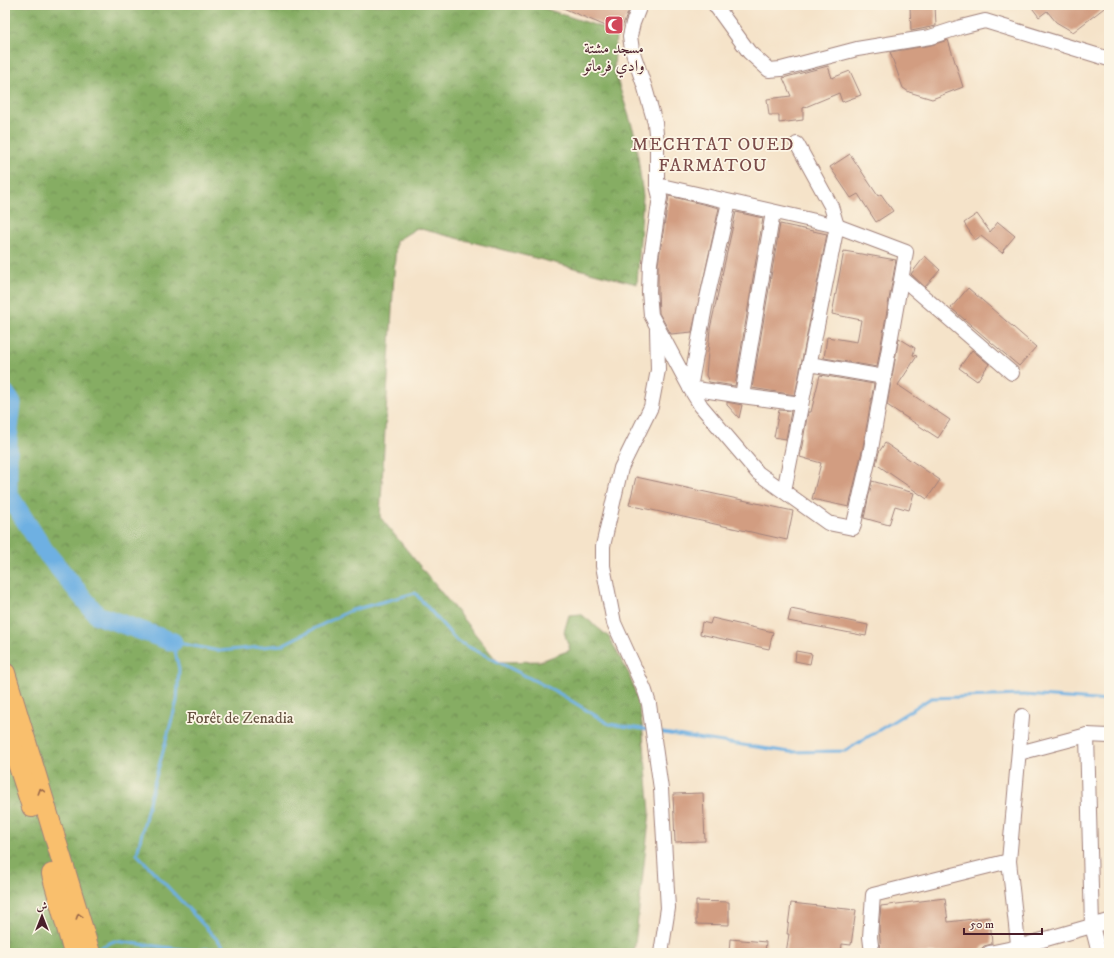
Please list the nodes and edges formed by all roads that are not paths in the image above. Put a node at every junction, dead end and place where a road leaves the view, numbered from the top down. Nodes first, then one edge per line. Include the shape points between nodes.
1 (640, 5) edge
2 (715, 5) edge
3 (1109, 59) edge
4 (797, 144) dead end
5 (657, 185) junction
6 (729, 202) junction
7 (773, 212) junction
8 (837, 226) junction
9 (902, 278) junction
10 (657, 327) junction
11 (809, 364) junction
12 (1012, 373) dead end
13 (884, 377) junction
14 (690, 388) junction
15 (742, 396) junction
16 (801, 404) junction
17 (784, 491) junction
18 (5, 673) edge
19 (1022, 716) dead end
20 (5, 724) edge
21 (1087, 735) junction
22 (1109, 736) edge
23 (1019, 753) junction
24 (1009, 861) junction
25 (1109, 921) edge
26 (1092, 926) junction
27 (1018, 950) edge
28 (74, 953) edge
29 (90, 953) edge
30 (662, 953) edge
31 (872, 953) edge
32 (989, 953) edge
33 (1099, 953) edge

1 - 5 street via 632,23 630,36 655,123
2 - 3 street via 749,52 769,70 782,70 857,49 930,37 985,21
4 - 8 street via 831,206
5 - 6 street
5 - 10 street via 660,197 650,263 649,292 651,315
6 - 7 street
6 - 14 street
7 - 8 street
7 - 15 street
8 - 9 street via 906,252
8 - 11 street
9 - 12 street
9 - 13 street
10 - 14 street
10 - 30 street via 658,370 652,407 621,468 603,546 603,566 614,623 649,704 661,789 668,900
11 - 13 street
11 - 16 street
13 - 17 street via 871,449 852,528 828,523
14 - 15 street
14 - 17 street via 701,406 758,473
15 - 16 street
16 - 17 street
29 -> 18 highway
19 - 23 street
20 - 28 highway via 48,857
21 - 22 street
21 - 23 street
21 - 26 street
23 - 24 street
24 - 27 street
24 - 31 street via 873,895 870,937
25 - 26 street
26 - 27 street
26 - 33 street
27 - 32 street

